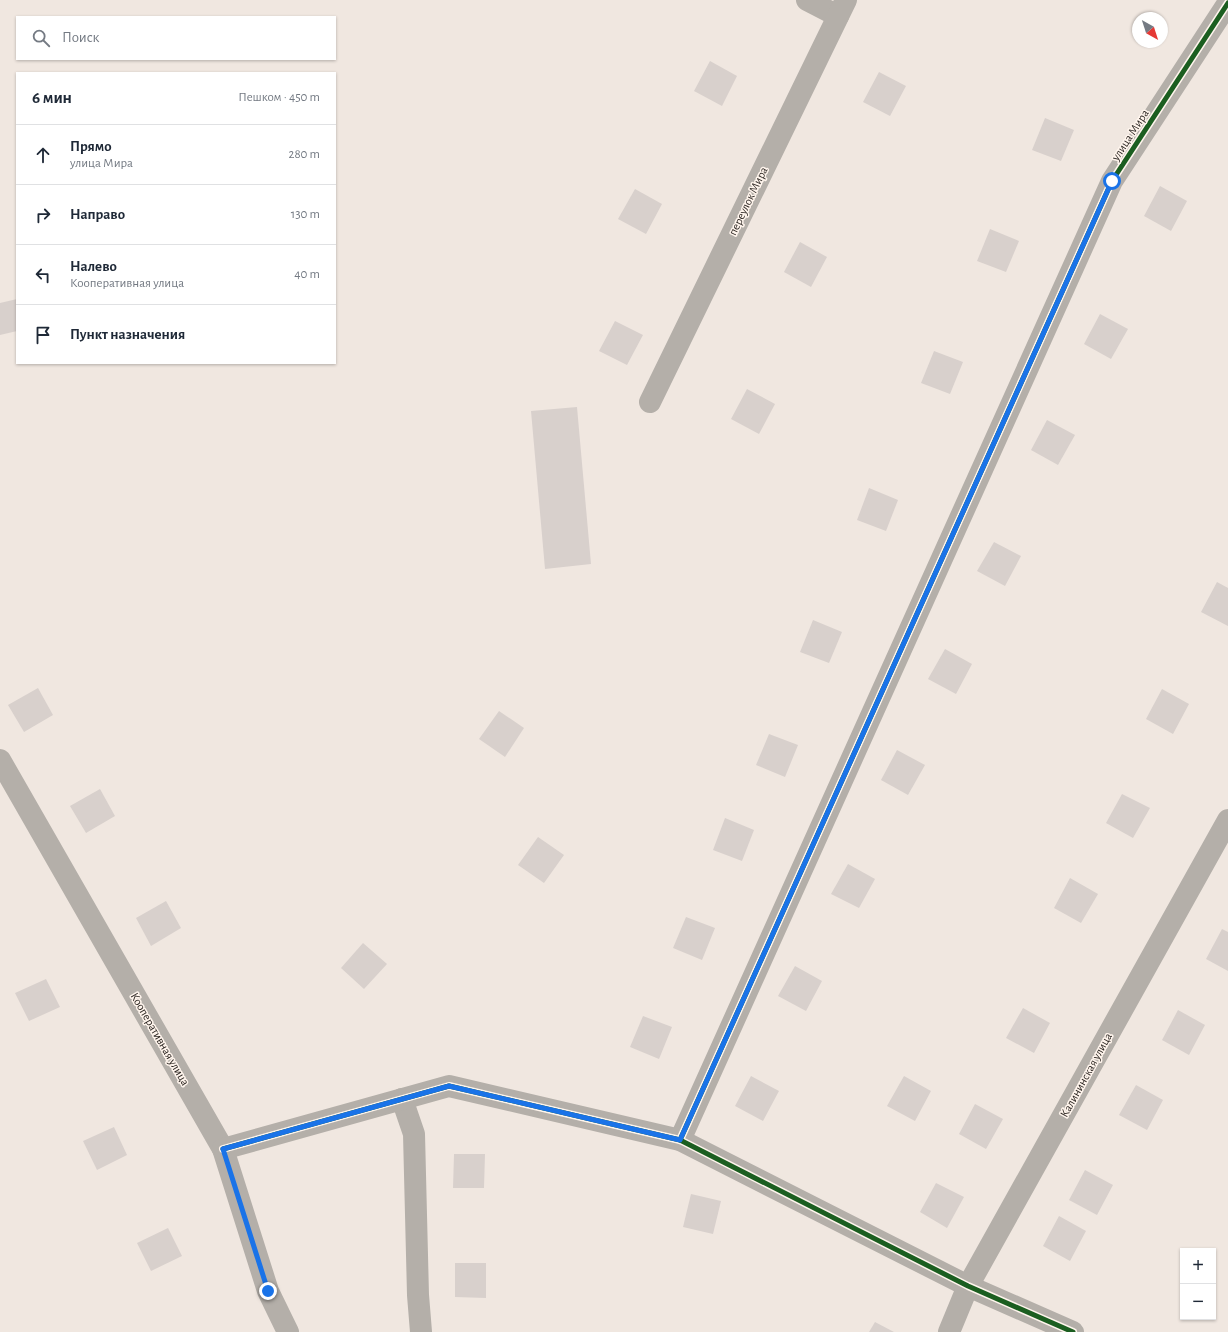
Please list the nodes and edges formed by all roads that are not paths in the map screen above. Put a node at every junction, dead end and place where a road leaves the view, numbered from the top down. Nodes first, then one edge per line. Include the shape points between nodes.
1 (807, 0) edge
2 (1228, 3) edge
3 (842, 8) edge
4 (650, 402) dead end
5 (0, 760) edge
6 (1228, 820) edge
7 (402, 1099) junction
8 (680, 1140) junction
9 (223, 1149) junction
10 (968, 1286) junction
11 (288, 1332) edge
12 (421, 1332) edge
13 (949, 1332) edge
14 (1073, 1332) edge

1 - 3 street
2 - 8 street, улица Мира via 1112,181
3 - 4 street, переулок Мира
5 - 9 street, Кооперативная улица
6 - 10 street, Калининская улица
7 - 8 street via 449,1086
7 - 9 street
7 - 12 street via 414,1134
8 - 10 street
9 - 11 street, Кооперативная улица via 268,1291
10 - 13 street, Калининская улица
10 - 14 street

